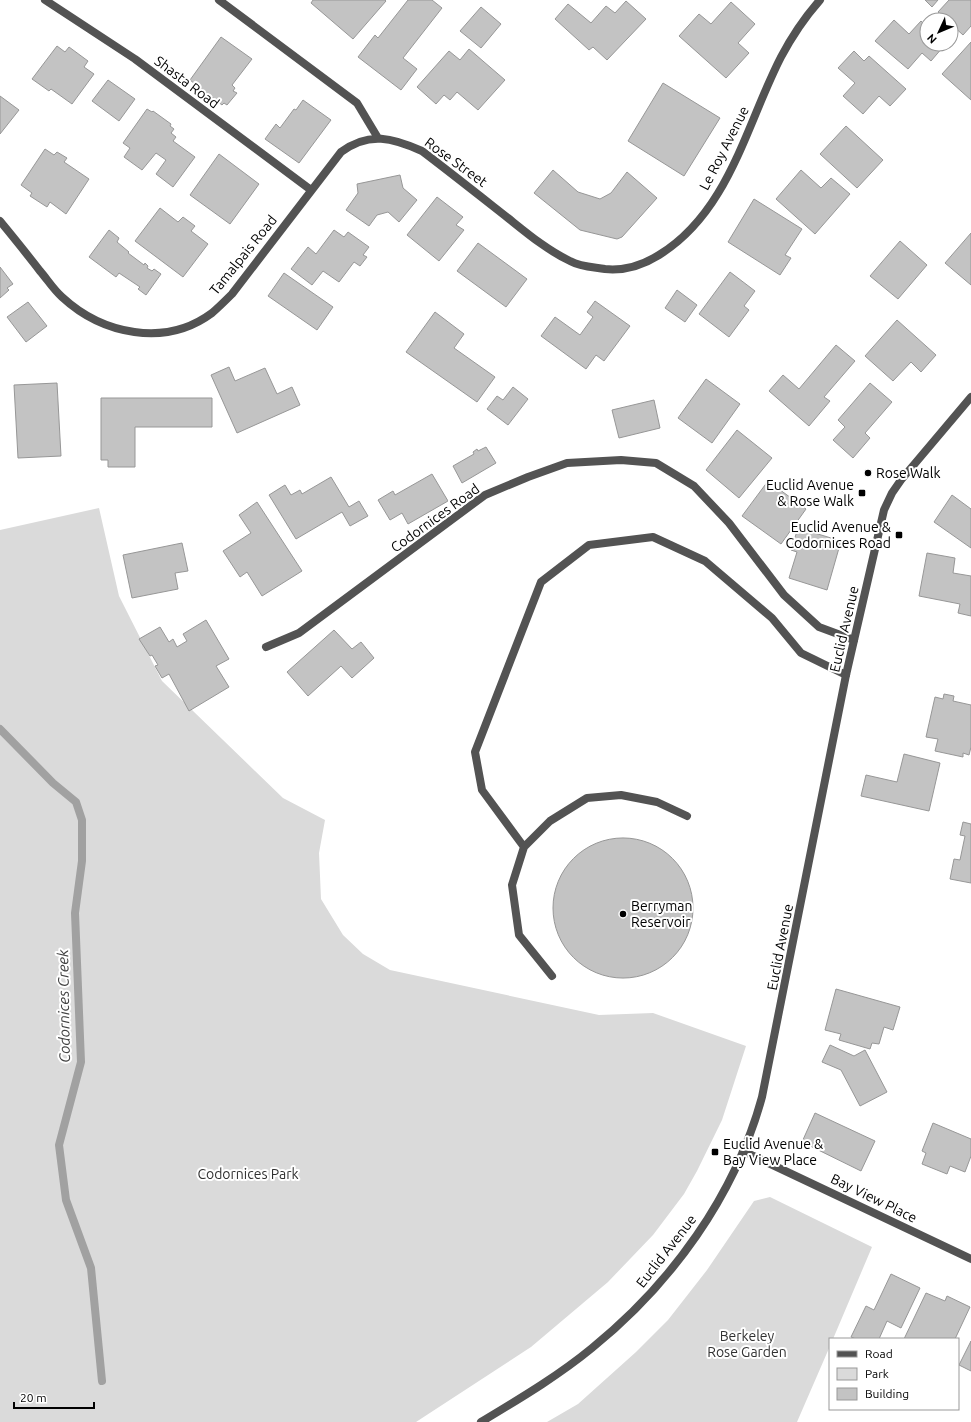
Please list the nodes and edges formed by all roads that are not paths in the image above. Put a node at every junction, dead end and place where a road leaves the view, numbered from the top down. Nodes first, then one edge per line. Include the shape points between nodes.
1 (45, 0) edge
2 (219, 0) edge
3 (820, 0) edge
4 (378, 138) junction
5 (311, 190) junction
6 (0, 221) edge
7 (615, 270) joint
8 (971, 397) edge
9 (854, 640) junction
10 (266, 647) dead end
11 (846, 676) junction
12 (687, 816) dead end
13 (524, 848) junction
14 (552, 976) dead end
15 (743, 1151) junction
16 (971, 1259) edge
17 (481, 1422) edge

1 - 5 street, Shasta Road via 136,59
2 - 4 street via 357,103
3 - 7 street, Le Roy Avenue via 810,10 781,57 724,185 701,218 675,245 649,261
4 - 5 street, Tamalpais Road via 364,139 351,144 341,152
4 - 7 street, Rose Street via 400,141 422,151 553,253 586,267
5 - 6 street, Tamalpais Road via 232,294 211,313 171,332 124,331 78,311 60,295
8 - 9 street, Euclid Avenue via 921,454 886,504
9 - 10 street, Codornices Road via 819,627 784,595 729,523 694,486 656,464 621,460 567,463 485,495 299,633
9 - 11 street, Euclid Avenue
11 - 13 street via 801,653 772,618 705,561 653,537 589,545 541,582 476,752 482,790
11 - 15 street, Euclid Avenue via 776,1035 757,1118
12 - 13 street via 657,802 621,795 587,798 550,821
13 - 14 street via 512,885 519,935
15 - 16 street, Bay View Place
15 - 17 street, Euclid Avenue via 709,1216 659,1284 587,1352

